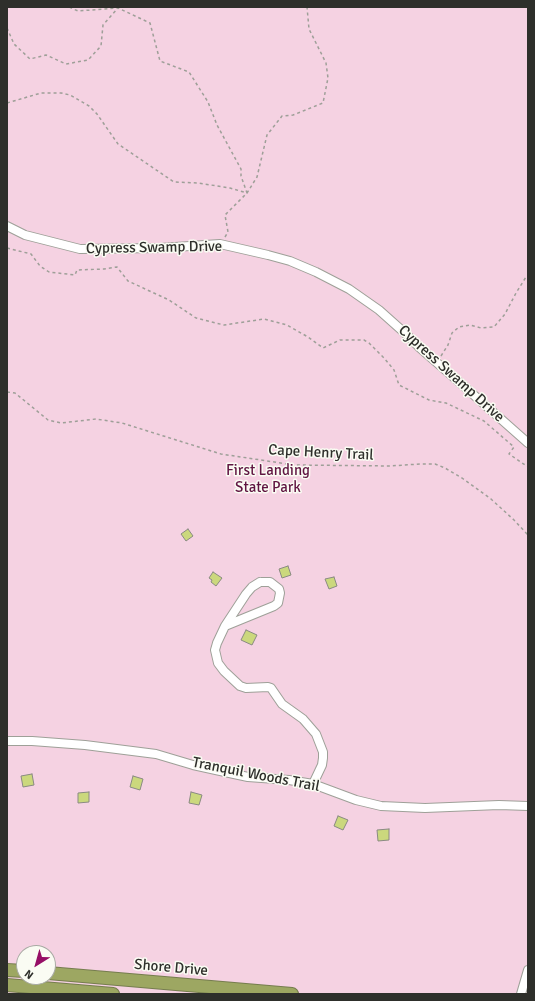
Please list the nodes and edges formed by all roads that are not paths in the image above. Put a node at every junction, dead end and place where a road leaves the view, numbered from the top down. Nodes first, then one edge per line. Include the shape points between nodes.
1 (7, 226) edge
2 (528, 443) edge
3 (225, 626) junction
4 (7, 741) edge
5 (313, 784) junction
6 (528, 806) edge
7 (528, 970) edge
8 (56, 974) edge
9 (7, 985) edge
10 (113, 994) edge
11 (292, 994) edge
12 (521, 994) edge

1 - 2 street, Cypress Swamp Drive via 25,235 80,249 220,244 290,261 333,280 379,310
3 - 3 street via 274,606 280,598 279,589 270,582 256,584 246,594
3 - 5 street via 215,650 218,663 224,671 240,686 271,688 282,704 303,719 316,734 323,758
4 - 5 street, Tranquil Woods Trail via 85,745 156,754 248,777
5 - 6 street, Tranquil Woods Trail via 381,806
7 - 12 street
8 - 11 highway, Shore Drive
9 - 10 highway

